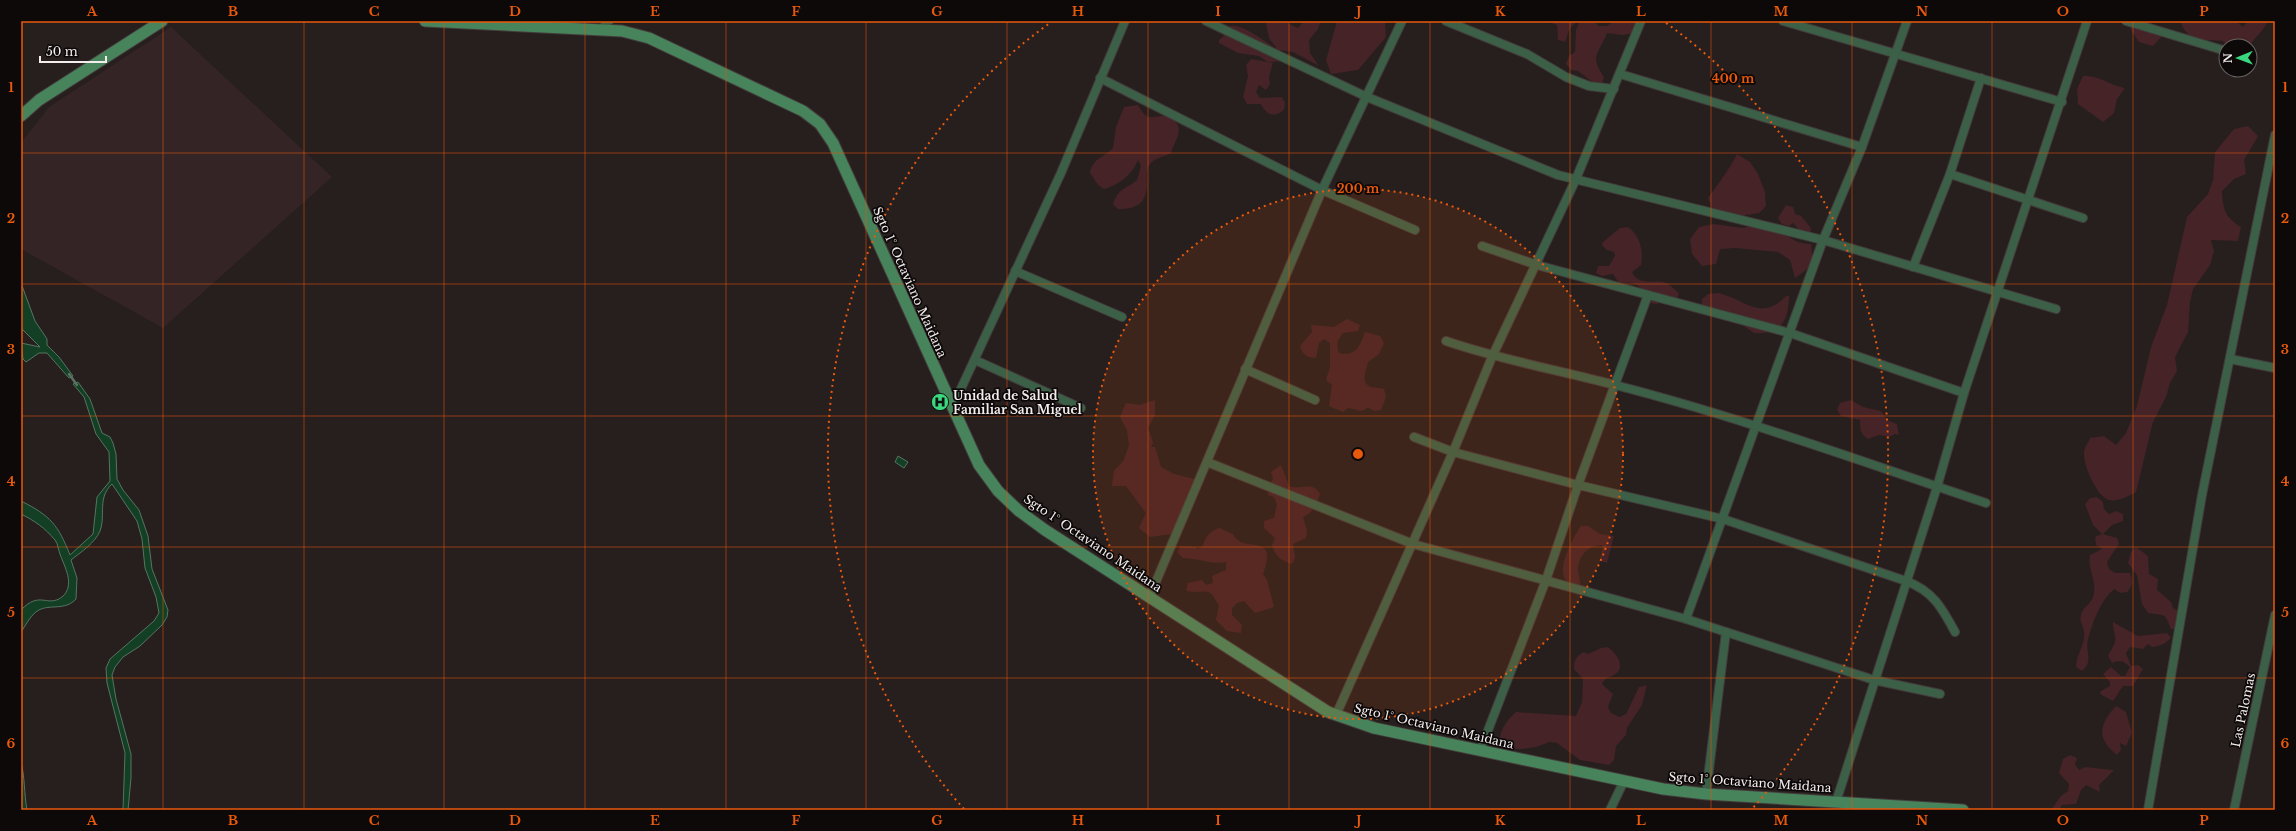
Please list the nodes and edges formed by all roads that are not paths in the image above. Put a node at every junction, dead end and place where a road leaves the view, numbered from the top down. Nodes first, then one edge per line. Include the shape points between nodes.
1 (162, 21) edge
2 (425, 21) edge
3 (1125, 21) edge
4 (1206, 21) edge
5 (1402, 21) edge
6 (1446, 21) edge
7 (1641, 21) edge
8 (1783, 21) edge
9 (1907, 21) edge
10 (2087, 21) edge
11 (2126, 21) edge
12 (494, 23) edge
13 (606, 25) edge
14 (2218, 49) edge
15 (1896, 52) junction
16 (1620, 74) junction
17 (1100, 78) junction
18 (1981, 78) junction
19 (1614, 89) junction
20 (1367, 97) junction
21 (2062, 102) junction
22 (21, 116) edge
23 (2275, 135) edge
24 (1862, 147) junction
25 (2272, 161) edge
26 (1950, 174) junction
27 (1576, 179) junction
28 (1322, 190) junction
29 (2029, 199) junction
30 (2083, 218) dead end
31 (1415, 230) dead end
32 (1823, 240) junction
33 (1482, 246) dead end
34 (1537, 265) junction
35 (1913, 267) junction
36 (1015, 271) junction
37 (1998, 293) junction
38 (1648, 295) junction
39 (2056, 309) dead end
40 (1122, 317) dead end
41 (1790, 333) junction
42 (1446, 341) dead end
43 (1492, 357) junction
44 (2230, 359) junction
45 (974, 360) junction
46 (2275, 368) edge
47 (1245, 369) junction
48 (1615, 385) junction
49 (1964, 393) junction
50 (1315, 400) dead end
51 (952, 408) junction
52 (1081, 408) dead end
53 (1756, 426) junction
54 (1414, 437) dead end
55 (1453, 452) junction
56 (1207, 462) junction
57 (1578, 485) junction
58 (1937, 487) junction
59 (1986, 503) dead end
60 (1723, 519) junction
61 (1413, 544) junction
62 (1546, 580) junction
63 (1906, 581) junction
64 (1149, 598) junction
65 (2275, 616) edge
66 (1686, 619) junction
67 (1726, 632) junction
68 (1955, 632) dead end
69 (1874, 680) junction
70 (1940, 694) dead end
71 (1336, 715) junction
72 (1480, 750) junction
73 (1624, 781) junction
74 (1706, 794) junction
75 (1836, 802) junction
76 (1610, 810) edge
77 (1963, 810) edge
78 (2148, 810) edge
79 (2234, 810) edge

1 - 22 main road via 39,100
2 - 12 main road, Sgto 1° Octaviano Maidana
3 - 17 street
4 - 20 street
5 - 20 street
6 - 19 street via 1527,54 1566,77 1589,86
7 - 16 street
8 - 15 street
9 - 15 street
10 - 21 street
11 - 14 street
12 - 13 main road, Sgto 1° Octaviano Maidana
13 - 51 main road, Sgto 1° Octaviano Maidana via 649,38 803,111 820,124 833,143
15 - 18 street
15 - 24 street
16 - 19 street
16 - 24 street
17 - 28 street
17 - 36 street
18 - 21 street
18 - 26 street
19 - 27 street
20 - 27 street via 1558,175
20 - 28 street
21 - 29 street
23 - 25 street
24 - 32 street
25 - 44 street
26 - 29 street
26 - 35 street
27 - 32 street
27 - 34 street
28 - 31 street
28 - 47 street
29 - 30 street
29 - 37 street
32 - 35 street
32 - 41 street
33 - 34 street
34 - 38 street
34 - 43 street
35 - 37 street
36 - 40 street
36 - 45 street
37 - 39 street
37 - 49 street
38 - 41 street
38 - 48 street
41 - 49 street
41 - 53 street
42 - 43 street
43 - 48 street
43 - 55 street
44 - 46 street
44 - 78 street via 2202,495
45 - 51 street
45 - 52 street
47 - 50 street
47 - 56 street
48 - 53 street
48 - 57 street
49 - 58 street
51 - 64 main road, Sgto 1° Octaviano Maidana via 979,465 998,491 1045,530
53 - 58 street
53 - 60 street
54 - 55 street
55 - 57 street
55 - 61 street
56 - 61 street
56 - 64 street
57 - 60 street
57 - 62 street
58 - 59 street
58 - 63 street
60 - 63 street
60 - 66 street
61 - 62 street
61 - 71 street
62 - 66 street
62 - 72 street
63 - 68 street via 1923,588 1943,611
63 - 69 street
64 - 71 main road, Sgto 1° Octaviano Maidana
65 - 79 street, Las Palomas
66 - 67 street
67 - 69 street
67 - 74 street
69 - 70 street
69 - 75 street
71 - 72 main road, Sgto 1° Octaviano Maidana via 1374,728
72 - 73 main road, Sgto 1° Octaviano Maidana
73 - 74 main road, Sgto 1° Octaviano Maidana
73 - 76 street
74 - 75 main road, Sgto 1° Octaviano Maidana
75 - 77 main road, Sgto 1° Octaviano Maidana

